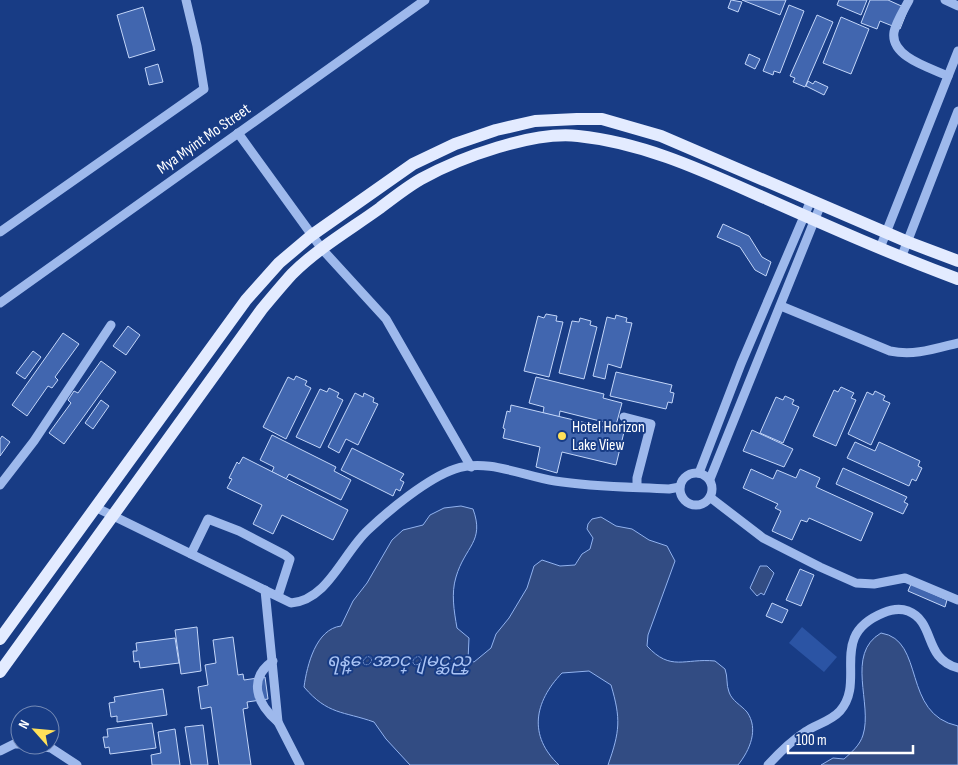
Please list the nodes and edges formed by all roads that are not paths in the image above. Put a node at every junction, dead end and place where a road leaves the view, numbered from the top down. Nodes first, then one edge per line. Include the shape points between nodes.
1 (186, 0) edge
2 (425, 0) edge
3 (909, 0) edge
4 (945, 0) edge
5 (958, 6) edge
6 (958, 51) edge
7 (948, 76) junction
8 (958, 111) edge
9 (238, 133) junction
10 (816, 202) junction
11 (810, 218) junction
12 (0, 232) edge
13 (886, 232) junction
14 (312, 235) junction
15 (908, 242) junction
16 (880, 248) junction
17 (322, 249) junction
18 (901, 258) junction
19 (958, 261) edge
20 (958, 279) edge
21 (0, 303) edge
22 (781, 306) junction
23 (111, 325) dead end
24 (958, 342) edge
25 (741, 364) junction
26 (754, 369) junction
27 (624, 417) dead end
28 (471, 467) junction
29 (699, 473) junction
30 (710, 479) junction
31 (0, 485) edge
32 (637, 487) junction
33 (680, 487) junction
34 (711, 498) junction
35 (97, 508) junction
36 (112, 516) junction
37 (191, 554) junction
38 (265, 590) junction
39 (278, 596) junction
40 (958, 600) edge
41 (0, 639) edge
42 (273, 660) junction
43 (958, 668) edge
44 (0, 672) edge
45 (278, 722) junction
46 (60, 754) edge
47 (77, 765) edge
48 (300, 765) edge
49 (768, 765) edge

1 - 12 street via 204,89
2 - 9 street, Mya Myint Mo Street
3 - 7 street via 894,32 895,45 902,54
4 - 5 street
6 - 7 street
7 - 13 street
8 - 15 street
9 - 14 street
9 - 21 street, Mya Myint Mo Street
10 - 11 street
10 - 13 main road
10 - 14 main road via 704,153 618,123 602,119 535,121 455,144 413,164
11 - 16 main road
11 - 17 main road via 656,152 627,144 568,136 540,138 501,147 420,179
11 - 22 street
11 - 25 street
13 - 15 main road
13 - 16 street
14 - 17 street
14 - 35 main road via 279,263 246,300
15 - 18 street
15 - 19 main road
16 - 18 main road
17 - 28 street via 386,318
17 - 36 main road via 293,273 262,309
18 - 20 main road
22 - 24 street via 890,351 918,353
22 - 26 street
23 - 31 street via 34,441
25 - 26 street
25 - 29 street
26 - 30 street
27 - 32 street via 651,424
28 - 32 street via 483,466 556,481
28 - 39 street via 455,469 408,496 366,531 317,593 304,602 291,602
29 - 30 street
29 - 33 street via 686,476
30 - 34 street
32 - 33 street
33 - 34 street via 680,493 688,504 700,505
34 - 40 street via 763,538 856,583 874,584 905,578
35 - 36 street
35 - 41 main road
36 - 37 street
36 - 44 main road
37 - 38 street
37 - 39 street via 208,519 239,531 290,559
38 - 39 street
38 - 42 street
42 - 45 street
42 - 45 street via 258,675 258,690 267,712
43 - 49 street via 945,664 936,654 921,619 908,610 892,610 872,618 855,635 849,654 851,673 847,699 841,710 829,720 806,730
45 - 48 street
46 - 47 street

